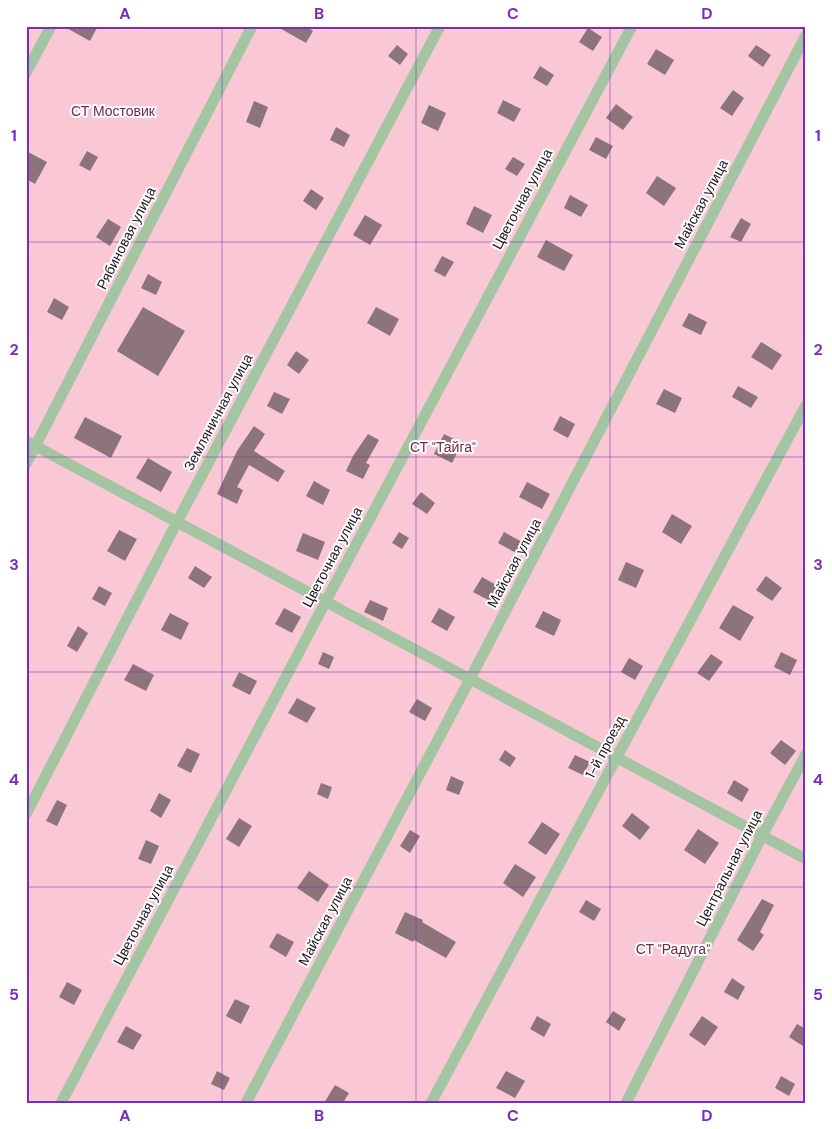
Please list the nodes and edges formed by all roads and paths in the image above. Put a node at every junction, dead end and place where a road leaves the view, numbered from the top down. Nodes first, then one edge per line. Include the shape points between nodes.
1 (51, 26) edge
2 (252, 26) edge
3 (440, 26) edge
4 (632, 26) edge
5 (806, 35) edge
6 (26, 73) edge
7 (806, 405) edge
8 (31, 444) edge
9 (26, 464) edge
10 (177, 522) junction
11 (326, 601) junction
12 (470, 679) junction
13 (806, 754) edge
14 (616, 758) junction
15 (26, 814) edge
16 (762, 836) junction
17 (806, 859) edge
18 (61, 1103) edge
19 (246, 1103) edge
20 (431, 1103) edge
21 (626, 1103) edge

1 - 6 street
2 - 8 street, Рябиновая улица
3 - 10 street, Земляничная улица
4 - 11 street, Цветочная улица
5 - 12 street, Майская улица
7 - 14 street, 1-й проезд
8 - 9 street, Рябиновая улица
8 - 10 street
10 - 11 street
10 - 15 street, Земляничная улица
11 - 12 street
11 - 18 street, Цветочная улица
12 - 14 street
12 - 19 street, Майская улица
13 - 16 street, Центральная улица
14 - 16 street
14 - 20 street, 1-й проезд
16 - 17 street
16 - 21 street, Центральная улица

